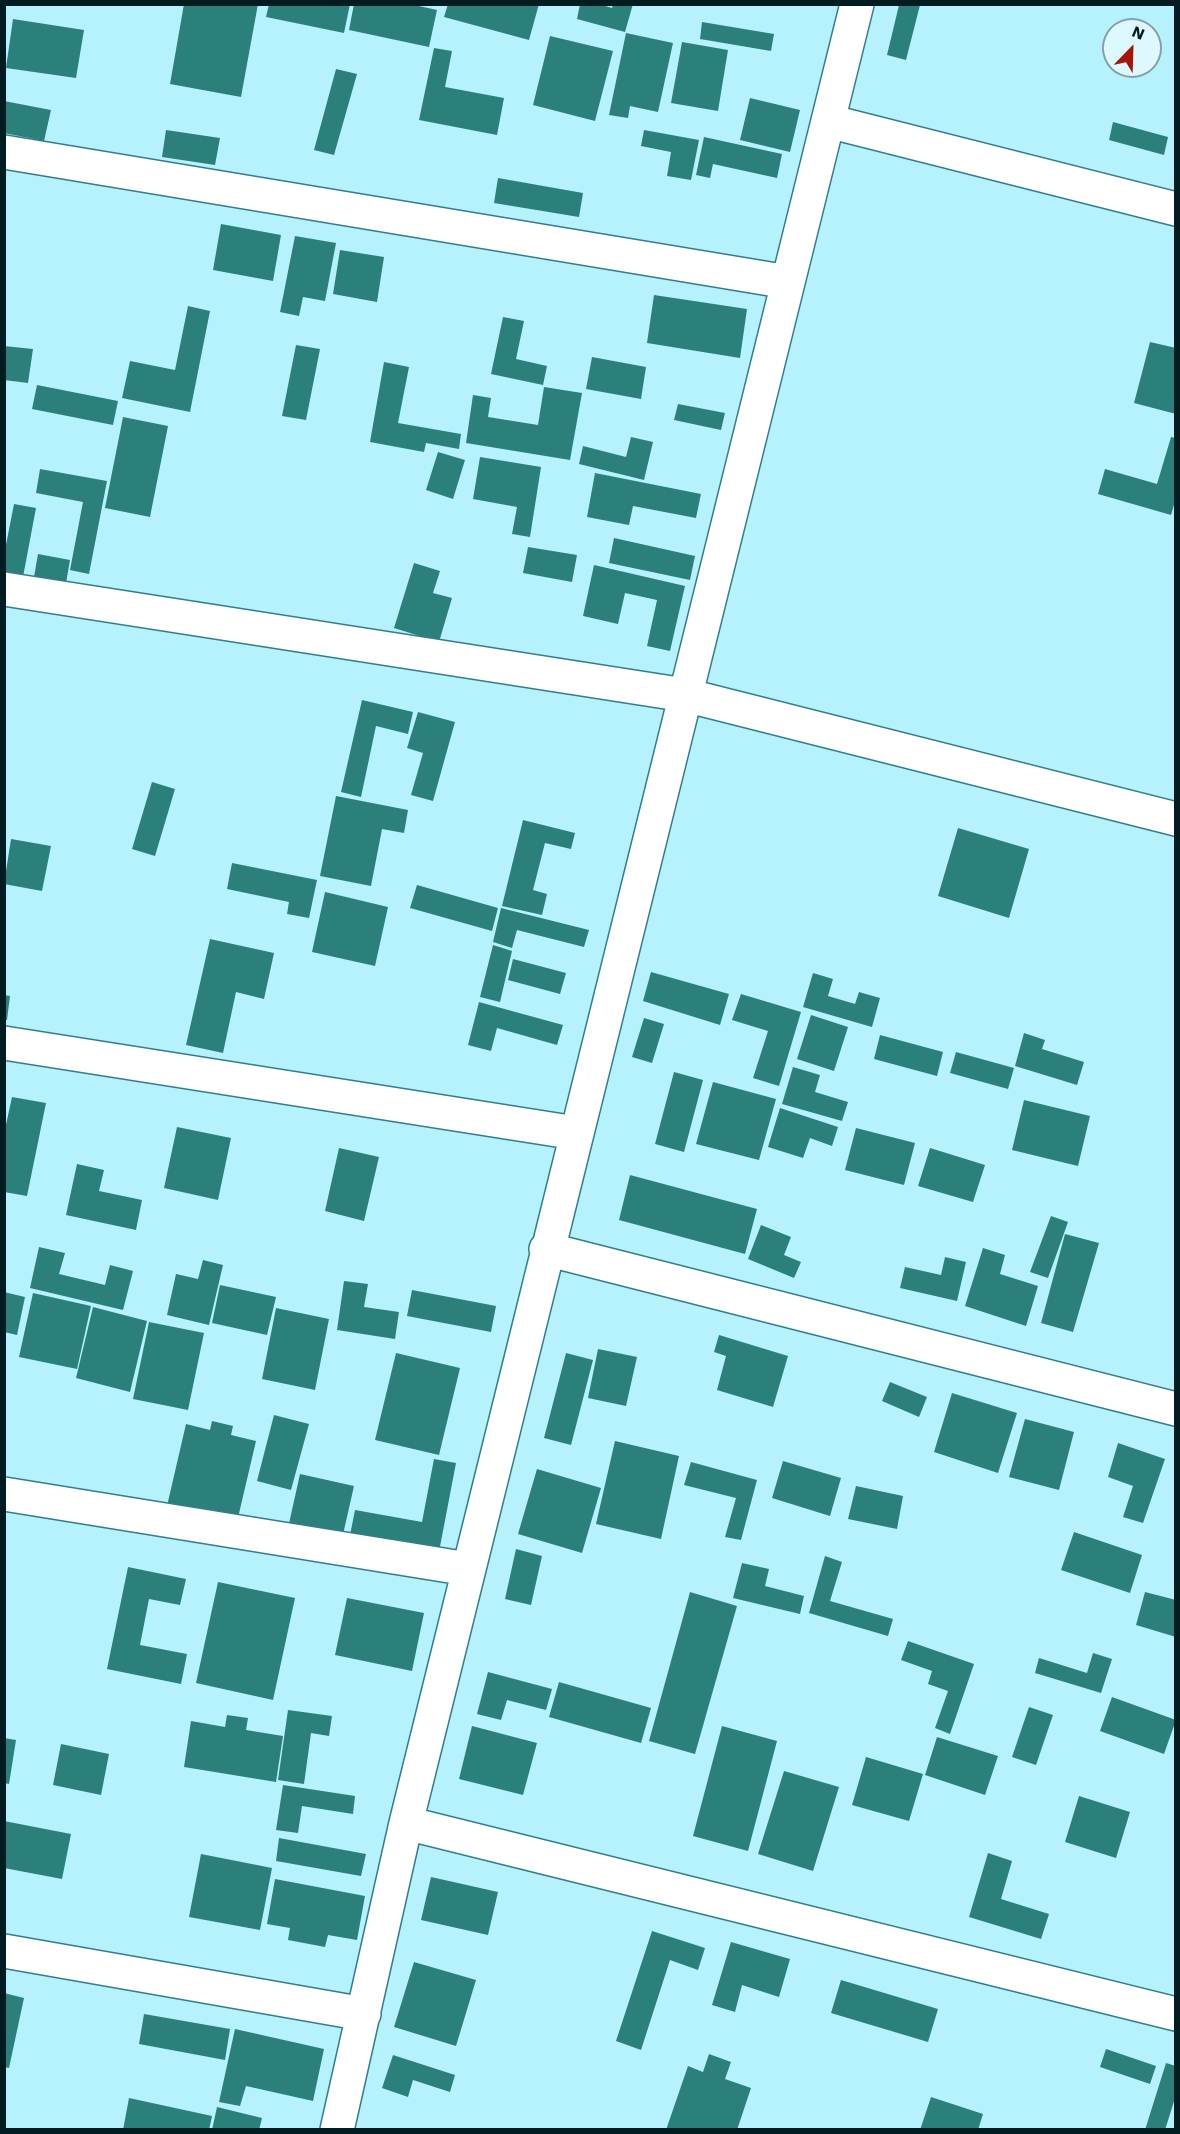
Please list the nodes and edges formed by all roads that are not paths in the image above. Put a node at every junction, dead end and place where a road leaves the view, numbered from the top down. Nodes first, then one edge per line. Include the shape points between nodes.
1 (857, 4) edge
2 (828, 121) junction
3 (4, 152) edge
4 (1176, 209) edge
5 (788, 282) junction
6 (4, 589) edge
7 (685, 695) junction
8 (1176, 819) edge
9 (4, 1043) edge
10 (576, 1133) junction
11 (546, 1249) junction
12 (1176, 1409) edge
13 (4, 1494) edge
14 (468, 1569) junction
15 (406, 1823) junction
16 (4, 1951) edge
17 (364, 2014) junction
18 (1176, 2014) edge
19 (337, 2130) edge

1 - 2 street
2 - 4 street
2 - 5 street
3 - 5 street
5 - 7 street
6 - 7 street
7 - 8 street
7 - 10 street
9 - 10 street
10 - 11 street
11 - 12 street
11 - 14 street
13 - 14 street
14 - 15 street
15 - 17 street
15 - 18 street
16 - 17 street
17 - 19 street

